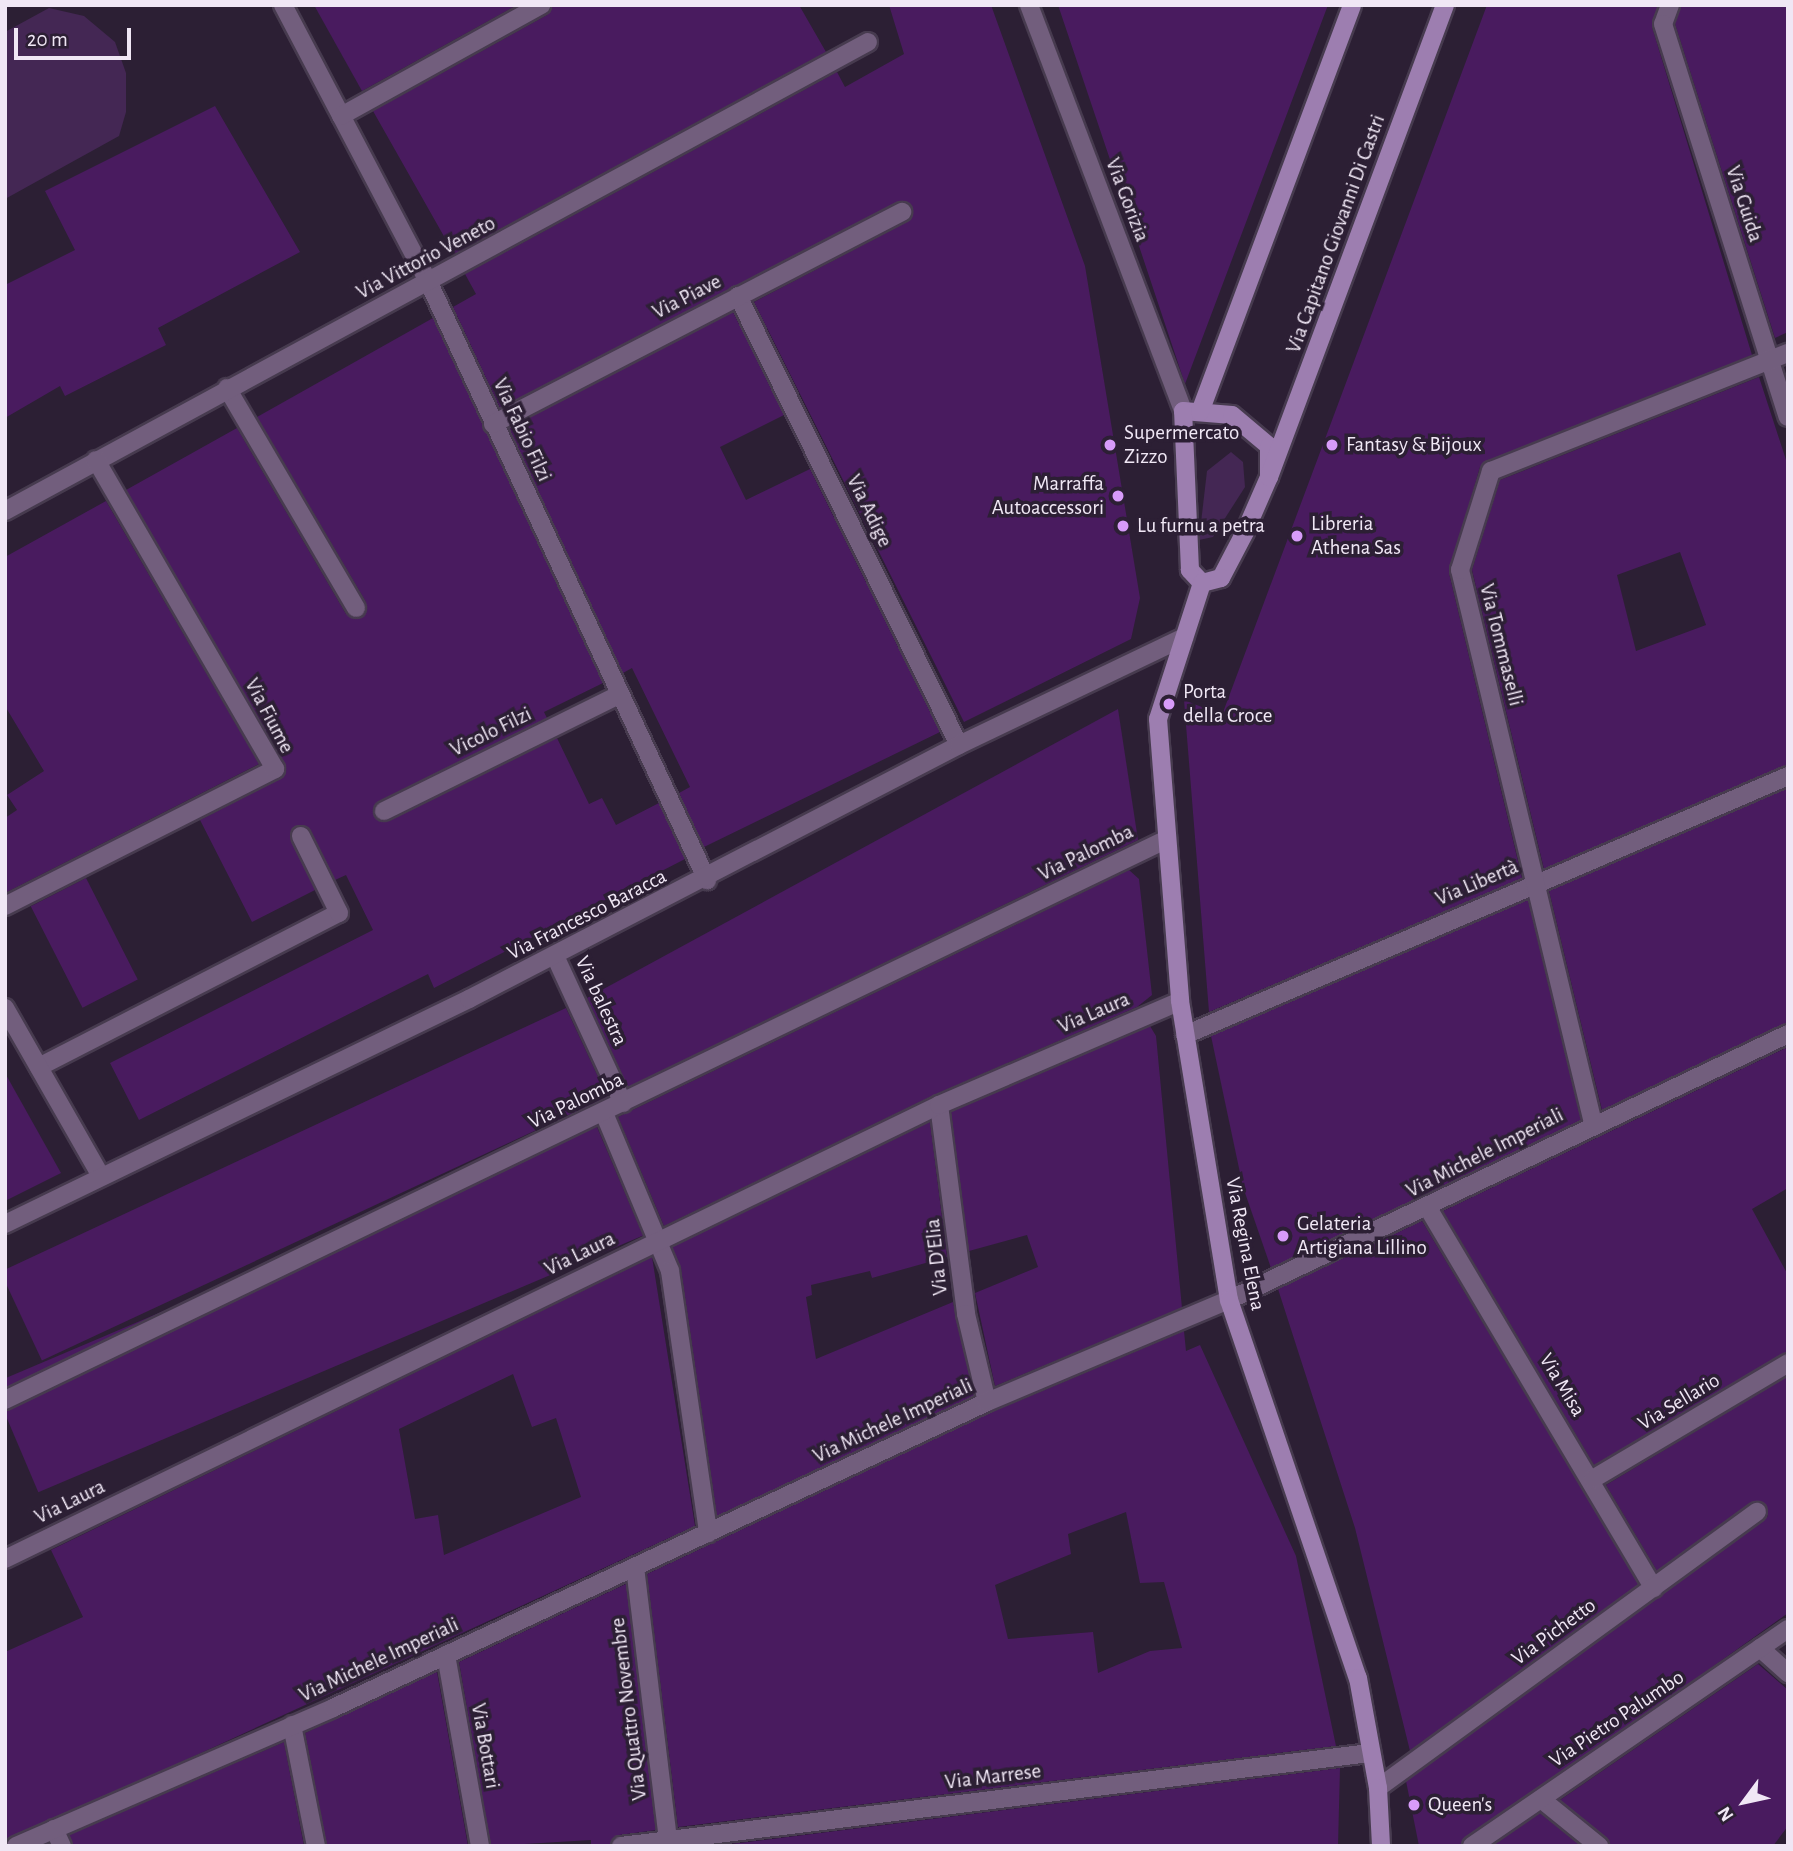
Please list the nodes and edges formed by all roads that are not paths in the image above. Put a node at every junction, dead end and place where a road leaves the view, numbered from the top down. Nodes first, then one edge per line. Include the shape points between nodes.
1 (283, 5) edge
2 (541, 5) edge
3 (1029, 5) edge
4 (1352, 5) edge
5 (1445, 5) edge
6 (1670, 5) edge
7 (868, 42) dead end
8 (341, 116) junction
9 (902, 212) dead end
10 (429, 284) junction
11 (738, 296) junction
12 (1788, 353) edge
13 (1770, 360) junction
14 (227, 388) junction
15 (1192, 411) junction
16 (1788, 417) edge
17 (493, 424) junction
18 (96, 460) junction
19 (1269, 477) junction
20 (5, 511) edge
21 (1202, 583) junction
22 (356, 608) dead end
23 (1184, 637) junction
24 (619, 695) junction
25 (959, 745) junction
26 (1788, 776) edge
27 (384, 811) dead end
28 (301, 836) dead end
29 (1165, 840) junction
30 (707, 880) junction
31 (1535, 883) junction
32 (5, 906) edge
33 (555, 956) junction
34 (1180, 1001) junction
35 (5, 1008) edge
36 (1788, 1034) edge
37 (1185, 1035) junction
38 (39, 1067) junction
39 (623, 1103) junction
40 (939, 1105) junction
41 (604, 1113) junction
42 (1593, 1123) junction
43 (101, 1176) junction
44 (1428, 1208) junction
45 (5, 1224) edge
46 (660, 1240) junction
47 (1229, 1300) junction
48 (1788, 1363) edge
49 (5, 1400) edge
50 (988, 1402) junction
51 (1593, 1479) junction
52 (1757, 1512) dead end
53 (708, 1533) junction
54 (5, 1559) edge
55 (635, 1567) junction
56 (1654, 1587) junction
57 (1788, 1629) edge
58 (1760, 1648) junction
59 (446, 1655) junction
60 (1788, 1672) edge
61 (292, 1725) junction
62 (1370, 1753) junction
63 (1378, 1788) junction
64 (1541, 1799) junction
65 (54, 1829) junction
66 (669, 1843) edge
67 (16, 1846) edge
68 (62, 1846) edge
69 (316, 1846) edge
70 (480, 1846) edge
71 (621, 1846) edge
72 (1381, 1846) edge
73 (1472, 1846) edge
74 (1599, 1846) edge

1 - 8 street, Via Fabio Filzi
2 - 8 street
3 - 15 street, Via Gorizia
4 - 15 street
5 - 19 street, Via Capitano Giovanni Di Castri
6 - 13 street, Via Guida via 1663,24
7 - 10 street, Via Vittorio Veneto
8 - 10 street, Via Fabio Filzi
9 - 11 street, Via Piave
10 - 14 street, Via Vittorio Veneto
10 - 17 street, Via Fabio Filzi
11 - 17 street, Via Piave
11 - 25 street, Via Adige
12 - 13 street
13 - 16 street, Via Guida
13 - 31 street, Via Tommaselli via 1491,471 1460,570
14 - 18 street, Via Vittorio Veneto
14 - 22 street
15 - 19 street via 1232,415 1253,427 1269,446
15 - 21 street via 1190,570
17 - 24 street, Via Fabio Filzi
18 - 20 street, Via Vittorio Veneto
18 - 32 street, Via Fiume via 275,769
19 - 21 street, Via Capitano Giovanni Di Castri via 1220,578
21 - 23 street, Via Regina Elena
23 - 25 street, Via Francesco Baracca
23 - 29 street, Via Regina Elena via 1158,719
24 - 27 street, Vicolo Filzi
24 - 30 street, Via Fabio Filzi
25 - 30 street, Via Francesco Baracca
26 - 31 street, Via Libertà
28 - 38 street via 339,912
29 - 34 street, Via Regina Elena
29 - 39 street, Via Palomba
30 - 33 street, Via Francesco Baracca
31 - 37 street, Via Libertà
31 - 42 street, Via Tommaselli
33 - 39 street, Via balestra
33 - 43 street, Via Francesco Baracca
34 - 37 street, Via Regina Elena
34 - 40 street, Via Laura
35 - 38 street
36 - 42 street, Via Michele Imperiali
37 - 47 street, Via Regina Elena
38 - 43 street
39 - 41 street, Via Palomba
40 - 46 street, Via Laura
40 - 50 street, Via D'Elia via 966,1314
41 - 46 street
41 - 49 street, Via Palomba
42 - 44 street, Via Michele Imperiali
43 - 45 street, Via Francesco Baracca
44 - 47 street, Via Michele Imperiali
44 - 51 street, Via Misa
46 - 53 street
46 - 54 street, Via Laura
47 - 50 street, Via Michele Imperiali
47 - 62 street, Via Regina Elena via 1357,1678
48 - 51 street, Via Sellario
50 - 53 street, Via Michele Imperiali
51 - 56 street, Via Misa
52 - 56 street, Via Pichetto
53 - 55 street, Via Michele Imperiali
55 - 59 street, Via Michele Imperiali
55 - 66 street, Via Quattro Novembre
56 - 63 street, Via Pichetto
57 - 58 street, Via Pietro Palumbo
58 - 60 street
58 - 64 street, Via Pietro Palumbo
59 - 61 street, Via Michele Imperiali
59 - 70 street, Via Bottari
61 - 65 street, Via Michele Imperiali
61 - 69 street
62 - 63 street, Via Regina Elena
62 - 66 street, Via Marrese
63 - 72 street, Via Regina Elena
64 - 73 street, Via Pietro Palumbo
64 - 74 street
65 - 67 street, Via Michele Imperiali
65 - 68 street
66 - 71 street, Via Marrese

